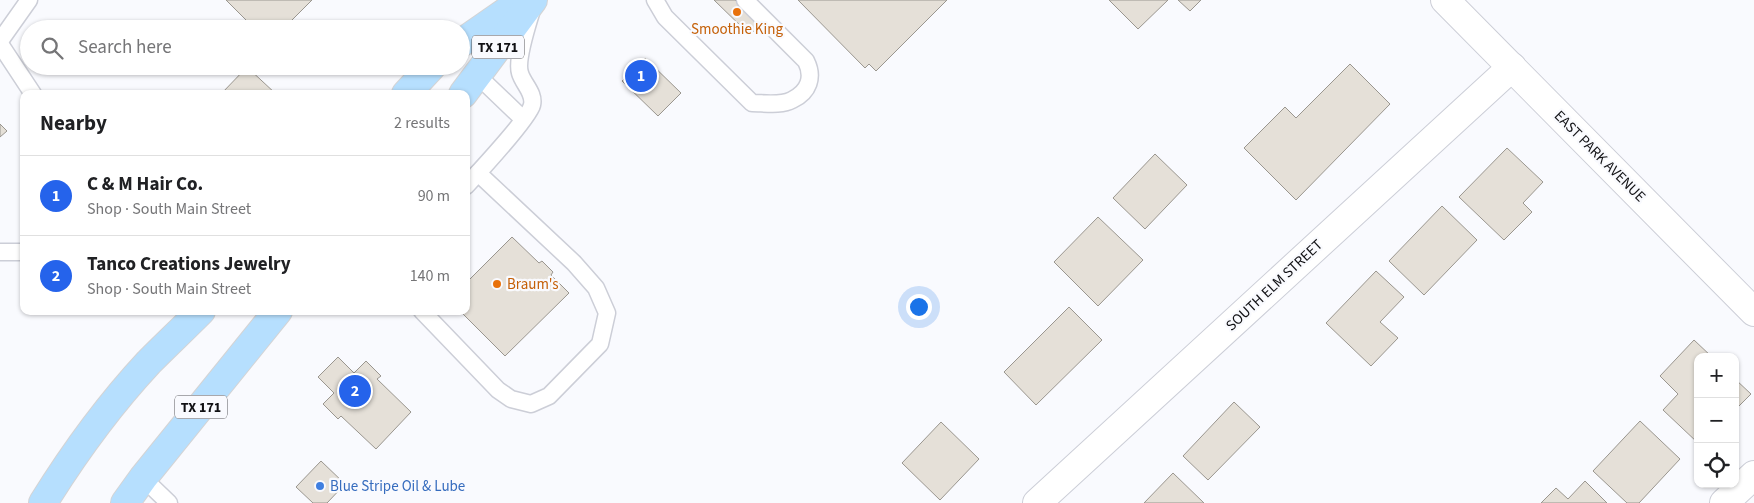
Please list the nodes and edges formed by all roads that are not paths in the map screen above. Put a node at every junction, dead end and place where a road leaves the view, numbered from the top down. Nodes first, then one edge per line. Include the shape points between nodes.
1 (29, 0) edge
2 (523, 0) edge
3 (533, 0) edge
4 (537, 0) edge
5 (656, 0) edge
6 (745, 0) edge
7 (1445, 0) edge
8 (470, 37) edge
9 (0, 42) edge
10 (1512, 67) junction
11 (20, 74) edge
12 (21, 75) edge
13 (424, 75) edge
14 (470, 85) edge
15 (30, 90) edge
16 (410, 90) edge
17 (523, 119) junction
18 (478, 173) junction
19 (470, 182) edge
20 (0, 252) edge
21 (20, 252) edge
22 (1754, 312) edge
23 (197, 315) edge
24 (275, 315) edge
25 (426, 315) edge
26 (1754, 475) edge
27 (143, 478) junction
28 (43, 503) edge
29 (125, 503) edge
30 (169, 503) edge
31 (1037, 503) edge
32 (1724, 503) edge

1 - 9 lane
2 - 8 main road, TX 171
3 - 14 main road, TX 171
4 - 17 lane via 521,47 519,72 530,91 532,105
5 - 6 lane via 665,17 752,103 791,101 811,82 811,70 806,60
7 - 10 street, EAST PARK AVENUE
9 - 11 lane
10 - 22 street, EAST PARK AVENUE
10 - 31 street, SOUTH ELM STREET
12 - 15 lane
13 - 16 main road
14 - 17 lane
17 - 18 lane
18 - 19 lane
18 - 25 lane via 574,263 596,288 607,313 600,344 549,396 531,404 511,399 498,390
20 - 21 lane
23 - 28 main road via 148,363 106,412
24 - 27 main road, TX 171
26 - 32 street
27 - 29 main road, TX 171
27 - 30 lane

